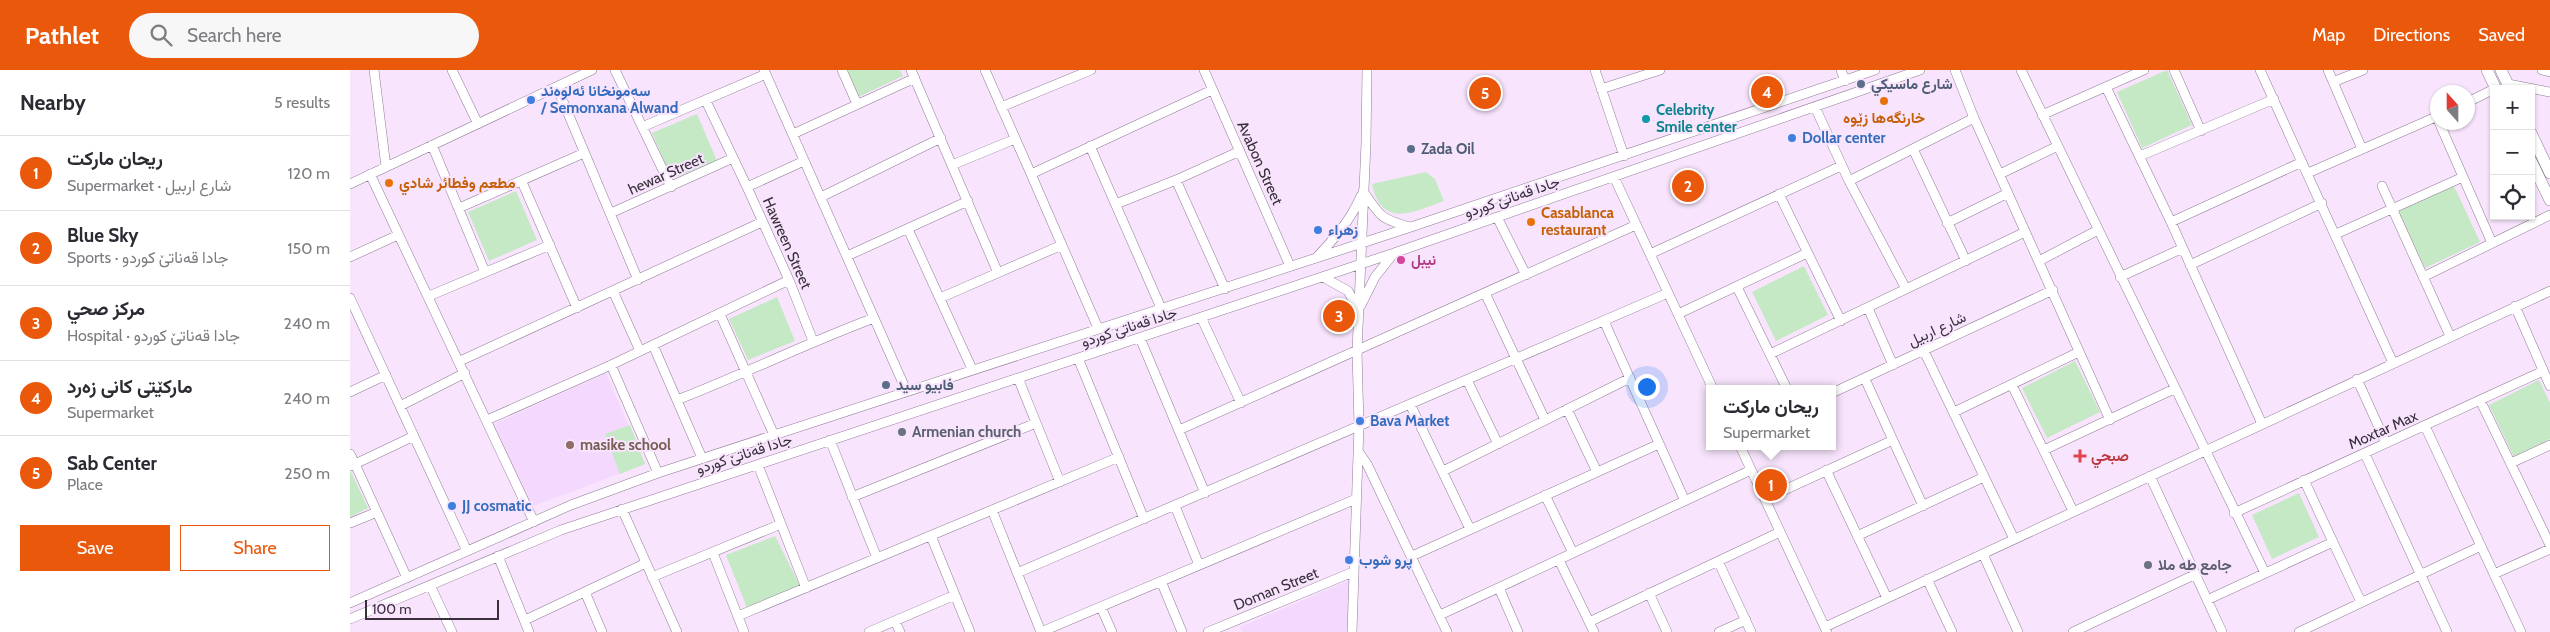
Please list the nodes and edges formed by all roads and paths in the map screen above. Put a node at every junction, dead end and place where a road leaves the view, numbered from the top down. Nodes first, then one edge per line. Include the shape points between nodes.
1 (374, 70) edge
2 (452, 70) edge
3 (592, 70) edge
4 (615, 70) edge
5 (842, 70) edge
6 (985, 70) edge
7 (1091, 70) edge
8 (1204, 70) edge
9 (1367, 70) edge
10 (1595, 70) edge
11 (1660, 70) edge
12 (1841, 70) edge
13 (1875, 70) edge
14 (1920, 70) edge
15 (1955, 70) edge
16 (2021, 70) edge
17 (2144, 70) edge
18 (2174, 70) edge
19 (2260, 70) edge
20 (2328, 70) edge
21 (2363, 70) edge
22 (2487, 70) edge
23 (2501, 70) edge
24 (2542, 70) edge
25 (765, 72) edge
26 (2550, 72) edge
27 (913, 74) edge
28 (1845, 81) junction
29 (2333, 82) junction
30 (2493, 85) edge
31 (2508, 85) edge
32 (557, 87) junction
33 (2106, 87) junction
34 (1601, 89) junction
35 (1212, 90) junction
36 (2535, 90) edge
37 (2490, 91) edge
38 (2550, 92) edge
39 (2274, 99) junction
40 (2475, 99) edge
41 (706, 101) junction
42 (857, 104) junction
43 (1000, 107) junction
44 (1815, 107) junction
45 (2042, 115) junction
46 (1974, 118) junction
47 (2430, 122) edge
48 (478, 124) junction
49 (642, 128) junction
50 (2443, 130) edge
51 (2200, 131) junction
52 (793, 134) junction
53 (941, 138) junction
54 (1015, 139) junction
55 (2535, 141) edge
56 (432, 145) junction
57 (1090, 146) junction
58 (2058, 146) junction
59 (2362, 148) junction
60 (1913, 149) junction
61 (1240, 151) junction
62 (584, 154) junction
63 (1624, 156) junction
64 (2140, 156) junction
65 (733, 158) junction
66 (804, 160) junction
67 (2302, 162) junction
68 (952, 165) junction
69 (1841, 166) junction
70 (386, 167) junction
71 (2535, 169) edge
72 (2308, 173) junction
73 (2550, 173) edge
74 (370, 174) junction
75 (1031, 174) junction
76 (2000, 174) junction
77 (2462, 176) junction
78 (1614, 177) junction
79 (1176, 180) junction
80 (1849, 181) junction
81 (522, 182) junction
82 (350, 184) edge
83 (2382, 186) dead end
84 (671, 187) junction
85 (747, 187) junction
86 (1363, 191) junction
87 (2008, 193) junction
88 (1779, 194) junction
89 (820, 197) junction
90 (2550, 200) edge
91 (968, 201) junction
92 (1116, 204) junction
93 (2322, 204) junction
94 (459, 208) junction
95 (2392, 209) junction
96 (610, 213) junction
97 (2550, 215) edge
98 (1497, 217) junction
99 (762, 222) junction
100 (2171, 222) junction
101 (1947, 223) junction
102 (1636, 225) junction
103 (1411, 227) junction
104 (908, 228) junction
105 (2098, 230) junction
106 (2026, 232) junction
107 (2336, 234) junction
108 (398, 235) junction
109 (1362, 242) junction
110 (2492, 242) junction
111 (550, 245) junction
112 (1062, 245) junction
113 (2183, 248) junction
114 (1394, 253) junction
115 (1807, 253) junction
116 (1650, 254) junction
117 (847, 256) junction
118 (350, 257) edge
119 (1315, 258) junction
120 (1966, 261) junction
121 (2039, 261) junction
122 (1362, 263) junction
123 (2190, 265) junction
124 (1290, 266) junction
125 (485, 272) junction
126 (998, 273) junction
127 (1526, 275) junction
128 (1323, 277) junction
129 (2120, 277) junction
130 (2423, 277) junction
131 (638, 280) junction
132 (789, 280) junction
133 (1737, 287) junction
134 (1225, 289) junction
135 (1906, 289) junction
136 (2053, 290) junction
137 (613, 291) junction
138 (2550, 291) edge
139 (1668, 293) junction
140 (1485, 294) junction
141 (429, 296) junction
142 (350, 298) edge
143 (940, 298) junction
144 (2515, 306) junction
145 (577, 308) junction
146 (1161, 308) junction
147 (1868, 308) junction
148 (1359, 310) junction
149 (720, 314) junction
150 (1678, 314) junction
151 (1201, 317) junction
152 (874, 318) junction
153 (1604, 321) junction
154 (1840, 321) junction
155 (1098, 328) junction
156 (2450, 336) junction
157 (1140, 338) junction
158 (813, 341) junction
159 (654, 345) junction
160 (640, 351) junction
161 (1357, 351) junction
162 (1924, 351) junction
163 (2079, 352) junction
164 (1770, 354) junction
165 (1078, 358) junction
166 (1517, 359) junction
167 (460, 361) junction
168 (2393, 362) junction
169 (611, 365) junction
170 (1893, 365) junction
171 (972, 369) junction
172 (2543, 371) junction
173 (465, 373) junction
174 (746, 373) junction
175 (386, 376) junction
176 (1018, 378) junction
177 (1630, 378) junction
178 (1865, 378) junction
179 (2357, 379) junction
180 (1467, 380) junction
181 (1711, 385) edge
182 (1785, 385) edge
183 (2012, 385) junction
184 (2550, 386) edge
185 (2174, 389) junction
186 (906, 390) junction
187 (1836, 391) edge
188 (350, 392) edge
189 (677, 400) junction
190 (2480, 400) junction
191 (1241, 403) junction
192 (1410, 404) junction
193 (400, 406) junction
194 (1567, 409) junction
195 (1954, 412) junction
196 (487, 420) junction
197 (1545, 420) junction
198 (2110, 420) junction
199 (1036, 422) junction
200 (2262, 424) junction
201 (1359, 426) junction
202 (2425, 426) junction
203 (1179, 430) junction
204 (774, 435) junction
205 (414, 436) junction
206 (830, 440) junction
207 (1893, 440) junction
208 (2386, 443) junction
209 (1498, 444) junction
210 (1659, 444) junction
211 (2550, 445) edge
212 (1742, 450) edge
213 (2044, 450) junction
214 (1358, 451) junction
215 (2203, 451) junction
216 (350, 454) edge
217 (2364, 454) junction
218 (1119, 457) junction
219 (702, 458) junction
220 (2510, 463) junction
221 (352, 465) edge
222 (758, 465) junction
223 (1751, 470) junction
224 (1826, 470) junction
225 (1443, 471) junction
226 (1597, 472) junction
227 (658, 473) junction
228 (2150, 476) junction
229 (1984, 477) junction
230 (2304, 480) junction
231 (1060, 482) junction
232 (1205, 493) junction
233 (1545, 495) junction
234 (852, 497) junction
235 (1356, 499) junction
236 (1765, 499) junction
237 (1685, 501) junction
238 (1175, 506) junction
239 (1923, 506) junction
240 (622, 509) junction
241 (992, 510) junction
242 (377, 512) junction
243 (2073, 512) junction
244 (2234, 513) junction
245 (1144, 519) junction
246 (2550, 521) edge
247 (534, 522) junction
248 (350, 523) edge
249 (781, 524) junction
250 (2541, 525) junction
251 (1470, 530) junction
252 (1780, 532) junction
253 (931, 536) junction
254 (1857, 536) junction
255 (2014, 539) junction
256 (2333, 542) junction
257 (2550, 545) edge
258 (2481, 546) junction
259 (2550, 549) edge
260 (467, 551) junction
261 (713, 553) junction
262 (1572, 553) junction
263 (1983, 554) junction
264 (498, 556) junction
265 (1412, 556) junction
266 (877, 558) junction
267 (1559, 560) junction
268 (1718, 561) junction
269 (646, 563) junction
270 (1199, 565) junction
271 (1353, 572) junction
272 (1017, 573) junction
273 (2265, 573) junction
274 (2196, 574) junction
275 (2420, 574) junction
276 (2494, 574) junction
277 (652, 577) junction
278 (407, 578) junction
279 (1928, 579) junction
280 (1161, 581) junction
281 (430, 585) junction
282 (806, 588) junction
283 (1499, 588) junction
284 (584, 592) junction
285 (1649, 593) junction
286 (955, 595) junction
287 (1887, 598) junction
288 (2207, 600) junction
289 (2361, 602) junction
290 (350, 603) edge
291 (1101, 607) junction
292 (1440, 615) junction
293 (738, 616) junction
294 (350, 619) edge
295 (525, 620) junction
296 (1746, 620) junction
297 (895, 621) junction
298 (1589, 622) junction
299 (1224, 629) edge
300 (1826, 629) edge
301 (452, 632) edge
302 (530, 632) edge
303 (602, 632) edge
304 (677, 632) edge
305 (744, 632) edge
306 (869, 632) edge
307 (900, 632) edge
308 (970, 632) edge
309 (1112, 632) edge
310 (1182, 632) edge
311 (1208, 632) edge
312 (1352, 632) edge
313 (1447, 632) edge
314 (1518, 632) edge
315 (1594, 632) edge
316 (1667, 632) edge
317 (1718, 632) edge
318 (1751, 632) edge
319 (1952, 632) edge
320 (2018, 632) edge
321 (2073, 632) edge
322 (2222, 632) edge
323 (2299, 632) edge
324 (2447, 632) edge
325 (2521, 632) edge

1 - 70 street
2 - 48 street
3 - 32 street
4 - 49 street
5 - 42 street
6 - 43 street
7 - 43 street
8 - 35 street, Avabon Street
9 - 86 street
10 - 34 street
11 - 34 street
12 - 28 street
13 - 28 street, جادا قەناتێ کوردو
14 - 44 street, جادا قەناتێ کوردو
15 - 46 street
16 - 45 street
17 - 33 street
18 - 51 street
19 - 39 street
20 - 29 street
21 - 29 street
22 - 30 main road
23 - 31 main road
24 - 26 street
25 - 41 street
25 - 52 street
27 - 42 street
27 - 53 street
28 - 63 street, جادا قەناتێ کوردو
29 - 59 street
32 - 48 street
32 - 62 street
33 - 45 street
33 - 64 street
34 - 63 street
35 - 57 street
35 - 61 street, Avabon Street
36 - 38 street
37 - 40 street
39 - 51 street
39 - 67 street
41 - 49 street
41 - 65 street
42 - 52 street
43 - 54 street
44 - 69 street
44 - 78 street, جادا قەناتێ کوردو
45 - 58 street
46 - 60 street
46 - 76 street
47 - 59 street
48 - 56 street
49 - 84 street
50 - 77 street
51 - 64 street
52 - 66 street
53 - 68 street
53 - 89 street
54 - 68 street
54 - 75 street
55 - 73 main road
56 - 70 street
56 - 94 street
57 - 75 street
57 - 92 street
58 - 76 street
58 - 105 street
59 - 72 street
60 - 80 street
60 - 101 street
61 - 79 street
61 - 124 street, Avabon Street
62 - 81 street
62 - 96 street
63 - 103 street, جادا قەناتێ کوردو
64 - 100 street
65 - 84 street, hewar Street
65 - 85 street
66 - 85 street, Hawreen Street
66 - 89 street
67 - 72 street
67 - 100 street
68 - 91 street
69 - 80 street
69 - 88 street
70 - 74 street
71 - 90 main road
72 - 93 street
74 - 82 street
74 - 108 street
75 - 112 street
76 - 87 street
77 - 95 street
77 - 110 street
78 - 98 street, جادا قەناتێ کوردو
78 - 102 street
79 - 92 street
79 - 134 street
80 - 135 street
81 - 94 street
81 - 111 street
83 - 95 street
84 - 96 street, hewar Street
85 - 99 street, Hawreen Street
86 - 103 street via 1379,215
86 - 109 street
86 - 119 street via 1353,214
87 - 101 street
87 - 106 street
88 - 115 street
88 - 116 street
89 - 117 street
91 - 104 street
91 - 126 street
92 - 146 street
93 - 107 street
93 - 123 street
94 - 125 street
95 - 107 street
95 - 130 street
96 - 131 street
97 - 110 street
98 - 114 street, جادا قەناتێ کوردو
98 - 127 street
99 - 131 street
99 - 132 street, Hawreen Street
100 - 113 street
101 - 120 street
102 - 116 street
102 - 127 street
103 - 109 street, جادا قەناتێ کوردو
104 - 117 street
104 - 143 street
105 - 121 street
105 - 129 street
106 - 120 street
106 - 121 street
107 - 168 street
108 - 118 street
108 - 141 street
109 - 119 street, جادا قەناتێ کوردو
109 - 122 street
110 - 130 street
111 - 125 street
111 - 145 street
112 - 126 street
112 - 155 street
113 - 123 street
113 - 129 street
114 - 122 street, جادا قەناتێ کوردو
114 - 148 street via 1375,277
115 - 133 street
115 - 154 street
116 - 139 street
117 - 152 street
119 - 124 street, جادا قەناتێ کوردو
120 - 135 street
121 - 136 street
122 - 128 street, جادا قەناتێ کوردو
122 - 148 street
123 - 200 street
124 - 134 street, جادا قەناتێ کوردو
125 - 141 street
126 - 143 street
127 - 140 street
128 - 148 street via 1348,291
128 - 151 street, جادا قەناتێ کوردو
129 - 185 street
130 - 156 street
131 - 137 street
132 - 149 street
132 - 158 street, Hawreen Street
133 - 150 street
133 - 164 street
134 - 146 street, جادا قەناتێ کوردو
135 - 147 street
136 - 162 street, شارع اربيل
136 - 163 street
137 - 145 street
137 - 160 street
138 - 144 street
139 - 150 street
139 - 153 street
140 - 161 street
140 - 166 street
141 - 167 street
142 - 175 street
143 - 171 street
144 - 156 street
144 - 172 street
145 - 167 street
146 - 155 street, جادا قەناتێ کوردو
147 - 154 street
147 - 170 street
148 - 161 street
149 - 159 street
149 - 174 street
150 - 181 street
151 - 157 street, جادا قەناتێ کوردو
151 - 191 street
152 - 158 street
152 - 186 street
153 - 166 street
153 - 177 street
154 - 164 street
155 - 171 street, جادا قەناتێ کوردو
156 - 168 street
157 - 165 street, جادا قەناتێ کوردو
157 - 203 street
158 - 174 street
159 - 160 street
159 - 189 street
160 - 169 street
161 - 191 street
161 - 201 street
162 - 170 street, شارع اربيل
162 - 195 street
163 - 183 street
163 - 198 street
164 - 182 street
165 - 176 street, جادا قەناتێ کوردو
165 - 218 street
166 - 180 street
166 - 197 street
167 - 173 street
168 - 179 street
169 - 196 street
169 - 227 street
170 - 178 street, شارع اربيل
171 - 186 street, جادا قەناتێ کوردو
172 - 184 street
172 - 190 street, Moxtar Max
173 - 193 street
173 - 196 street
174 - 189 street
174 - 204 street
175 - 188 street
175 - 193 street
176 - 199 street
176 - 206 street, جادا قەناتێ کوردو
177 - 194 street
177 - 210 street
178 - 187 street, شارع اربيل
178 - 207 street
179 - 200 street
179 - 208 street
180 - 192 street
180 - 209 street
183 - 195 street
183 - 213 street
185 - 198 street
185 - 215 street
186 - 204 street, جادا قەناتێ کوردو
189 - 219 street
190 - 202 street, Moxtar Max
190 - 220 street
191 - 203 street
192 - 201 street
192 - 225 street
193 - 205 street
194 - 197 street
194 - 226 street
195 - 229 street
196 - 247 street
197 - 209 street
198 - 213 street
199 - 231 street
199 - 234 street
200 - 215 street
201 - 214 street
201 - 232 street
202 - 208 street, Moxtar Max
202 - 258 street
203 - 232 street
204 - 219 street, جادا قەناتێ کوردو
205 - 221 street
205 - 260 street
206 - 222 street, جادا قەناتێ کوردو
206 - 234 street
207 - 224 street
207 - 239 street
208 - 217 street, Moxtar Max
209 - 225 street
210 - 226 street
210 - 237 street
211 - 220 street
212 - 223 street
213 - 243 street
214 - 235 street
214 - 265 street
215 - 228 street
215 - 244 street
216 - 221 street
217 - 230 street, Moxtar Max
217 - 275 street
218 - 231 street
218 - 245 street
219 - 227 street, جادا قەناتێ کوردو
220 - 250 street
221 - 242 street
222 - 240 street, جادا قەناتێ کوردو
222 - 249 street
223 - 236 street
223 - 237 street
224 - 236 street
224 - 254 street
225 - 251 street
226 - 233 street
227 - 247 street, جادا قەناتێ کوردو
228 - 243 street
228 - 274 street
229 - 239 street
229 - 255 street
230 - 244 street, Moxtar Max
230 - 256 street
231 - 241 street
232 - 238 street
233 - 251 street
233 - 262 street
234 - 266 street
235 - 270 street
235 - 271 street
236 - 252 street
237 - 262 street
238 - 245 street
238 - 270 street
239 - 254 street
240 - 264 street, جادا قەناتێ کوردو
240 - 269 street
241 - 253 street
241 - 272 street
242 - 248 street
242 - 278 street
243 - 255 street
244 - 273 street
245 - 272 street
246 - 250 street
247 - 260 street, جادا قەناتێ کوردو
249 - 261 street
249 - 282 street
250 - 257 street
251 - 265 street
252 - 268 street
252 - 300 street
253 - 266 street
253 - 286 street
254 - 287 street
255 - 263 street
256 - 273 street
256 - 289 street
258 - 275 street
258 - 276 street
259 - 276 street
260 - 278 street, جادا قەناتێ کوردو
261 - 277 street
261 - 293 street
262 - 267 street
263 - 279 street
263 - 320 street
264 - 281 street, جادا قەناتێ کوردو
264 - 295 street
265 - 292 street
266 - 282 street
267 - 283 street
267 - 298 street
268 - 285 street
268 - 296 street
269 - 277 street
269 - 284 street
270 - 280 street
271 - 299 street, Doman Street
271 - 312 street
272 - 291 street via 1041,632
273 - 288 street
274 - 288 street
274 - 321 street
275 - 289 street
275 - 324 street
276 - 325 street
277 - 304 street
278 - 290 street, جادا قەناتێ کوردو
279 - 287 street
279 - 319 street
280 - 291 street
280 - 310 street
281 - 294 street, جادا قەناتێ کوردو
281 - 301 street
282 - 293 street
283 - 292 street
283 - 314 street
284 - 295 street
284 - 303 street
285 - 298 street
285 - 316 street
286 - 297 street
286 - 308 street
287 - 300 street
288 - 322 street
289 - 323 street
291 - 309 street
292 - 313 street
293 - 305 street
295 - 302 street
296 - 317 street
296 - 318 street
297 - 306 street
297 - 307 street
298 - 315 street
299 - 311 street, Doman Street

